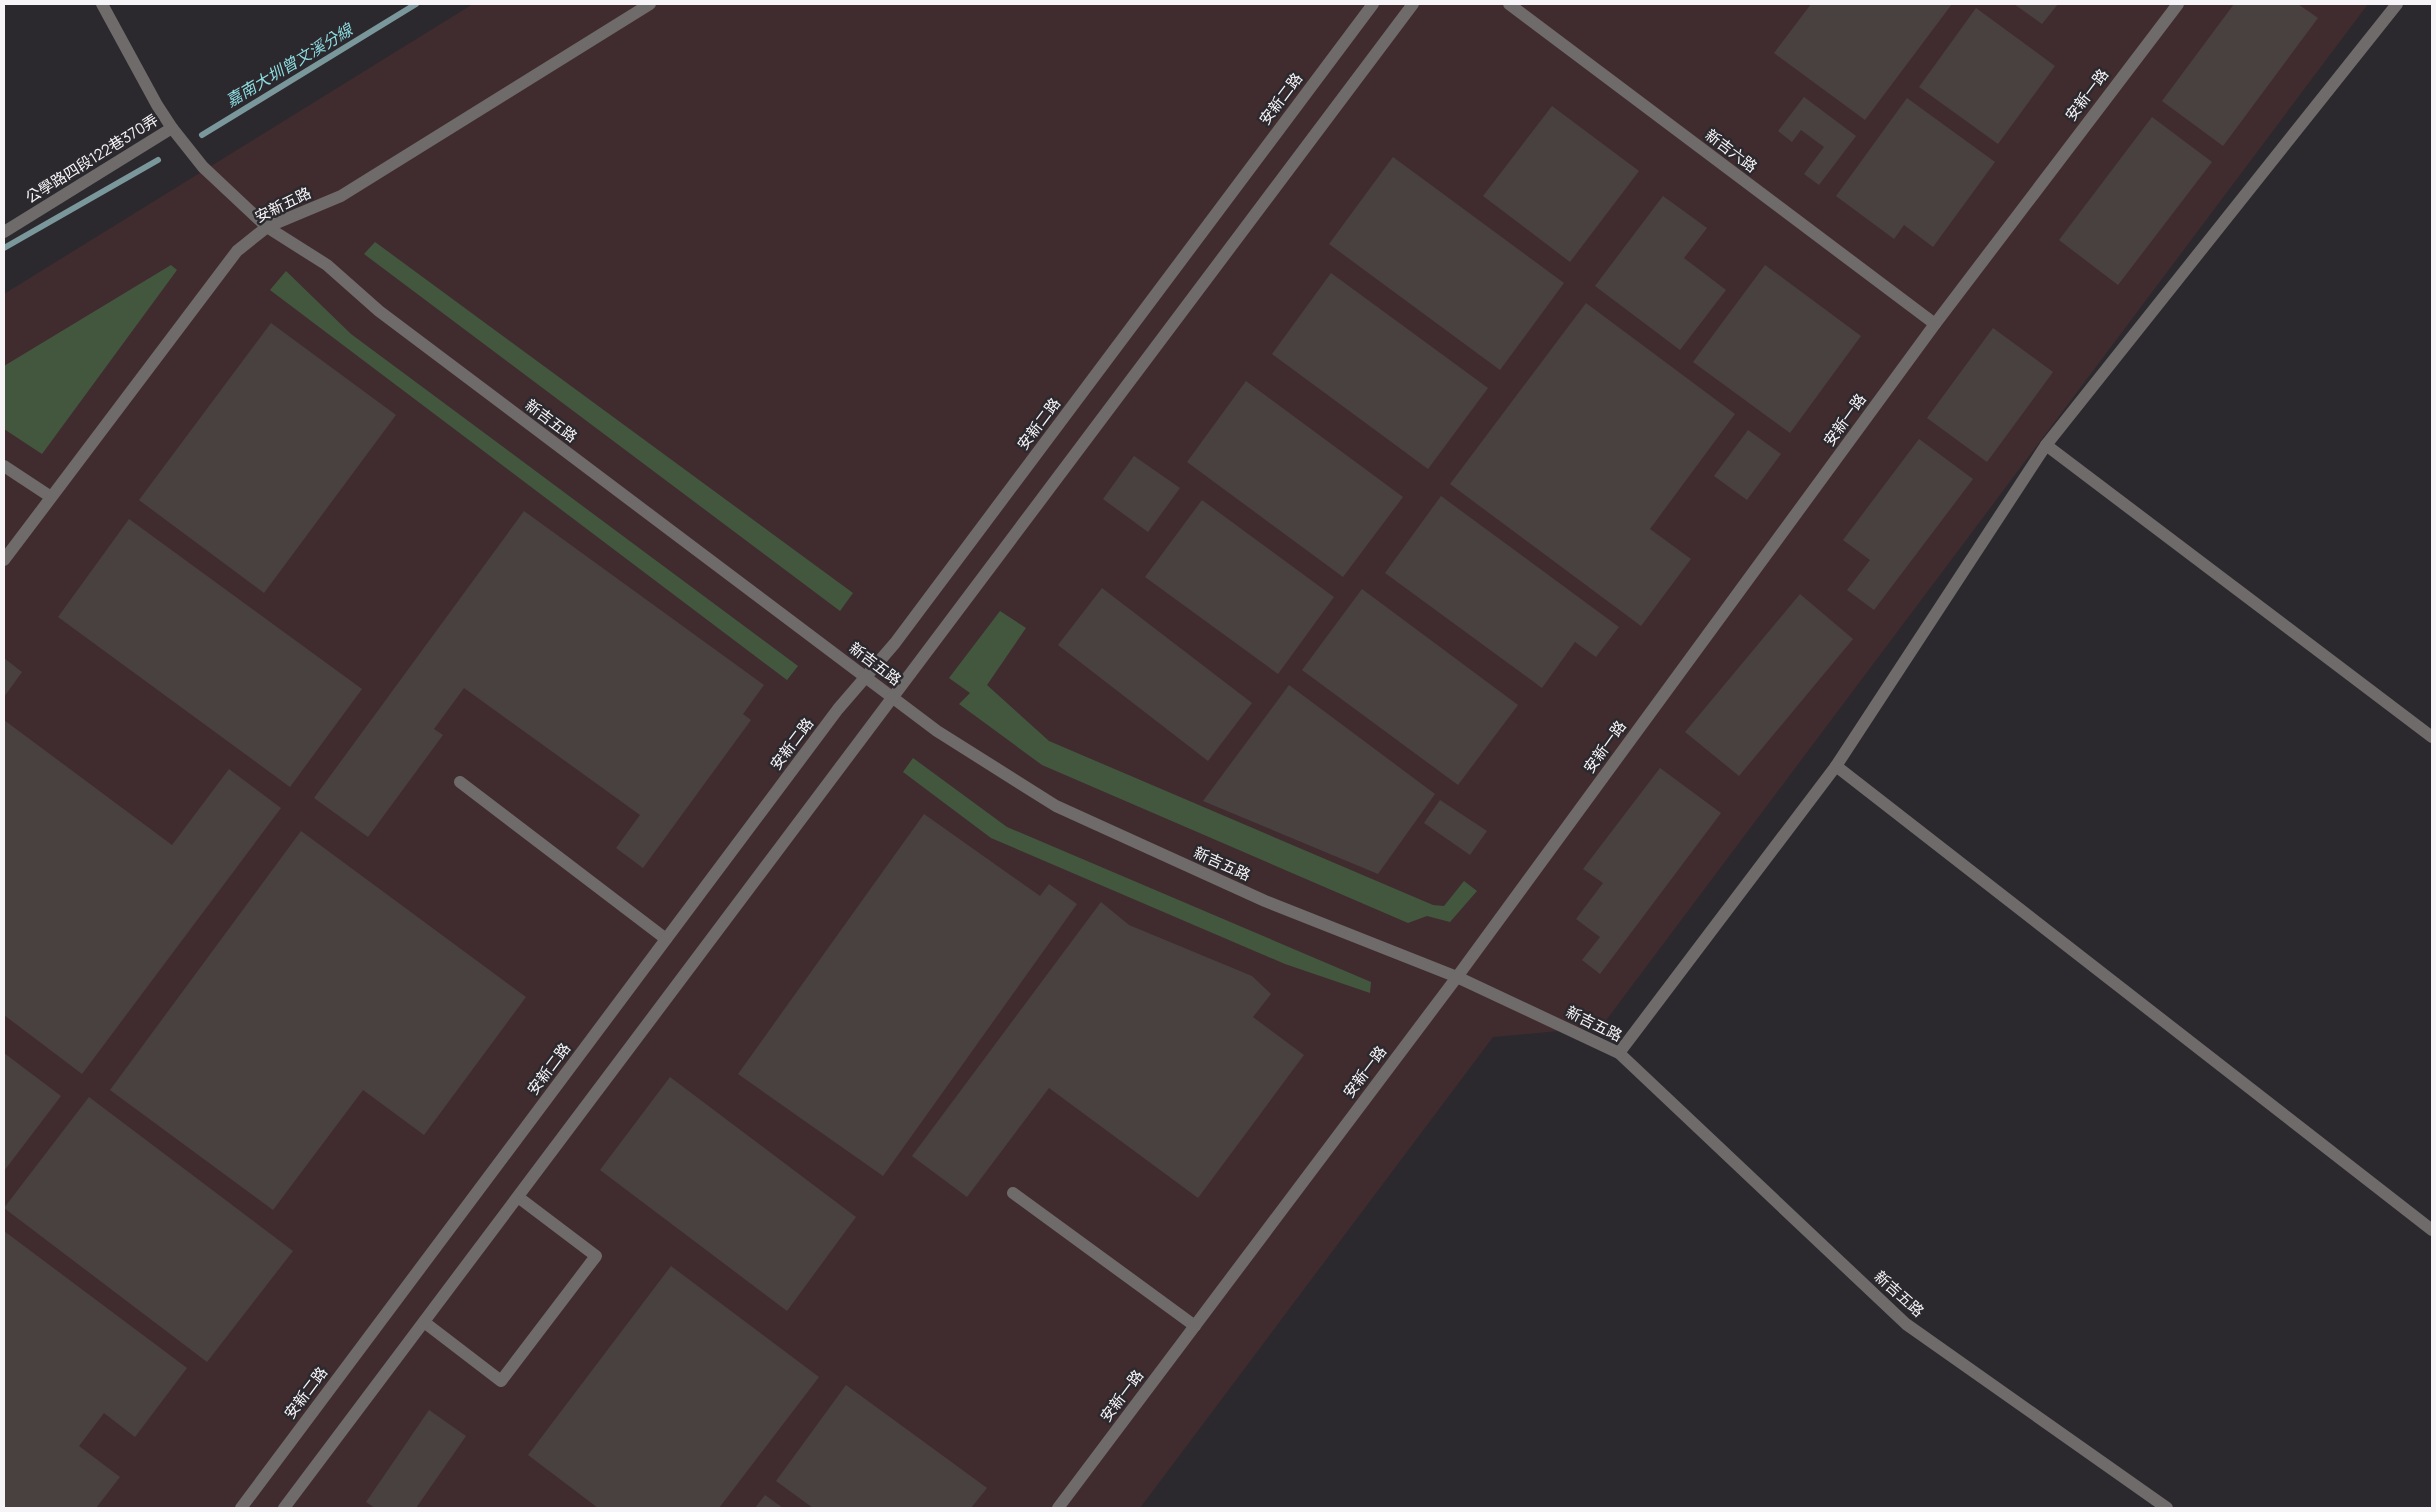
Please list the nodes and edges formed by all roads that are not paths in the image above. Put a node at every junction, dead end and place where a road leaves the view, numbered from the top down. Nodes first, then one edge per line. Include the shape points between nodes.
1 (102, 4) edge
2 (650, 4) edge
3 (1373, 4) edge
4 (1413, 4) edge
5 (1509, 4) edge
6 (2178, 4) edge
7 (2397, 4) edge
8 (172, 128) junction
9 (267, 227) junction
10 (4, 232) edge
11 (1935, 324) junction
12 (2046, 445) junction
13 (4, 466) edge
14 (51, 497) junction
15 (4, 560) edge
16 (866, 677) junction
17 (893, 698) junction
18 (2432, 737) edge
19 (1836, 766) junction
20 (460, 782) dead end
21 (666, 939) junction
22 (1457, 977) junction
23 (1619, 1053) junction
24 (1013, 1192) dead end
25 (518, 1197) junction
26 (2432, 1230) edge
27 (424, 1322) junction
28 (1194, 1326) junction
29 (241, 1508) edge
30 (284, 1508) edge
31 (1058, 1508) edge
32 (2167, 1508) edge

1 - 8 street, 新吉五路
2 - 9 street, 安新五路 via 341,196
3 - 16 street, 安新二路 via 895,643
4 - 17 street
5 - 11 street, 新吉六路
6 - 11 street, 安新一路
7 - 12 street
8 - 9 street, 新吉五路 via 203,167
8 - 10 street, 公學路四段122巷370弄
9 - 14 street, 安新五路 via 237,251
9 - 16 street, 新吉五路 via 327,265 379,312
11 - 22 street, 安新一路
12 - 18 street
12 - 19 street
13 - 14 street
14 - 15 street, 安新五路
16 - 17 street, 新吉五路
16 - 21 street, 安新二路 via 838,709
17 - 22 street, 新吉五路 via 936,730 1056,806 1265,901
17 - 25 street
19 - 23 street
19 - 26 street
20 - 21 street
21 - 29 street, 安新二路
22 - 23 street, 新吉五路
22 - 28 street, 安新一路
23 - 32 street, 新吉五路 via 1906,1324
24 - 28 street
25 - 27 street
25 - 27 street via 596,1256 501,1381
27 - 30 street
28 - 31 street, 安新一路

